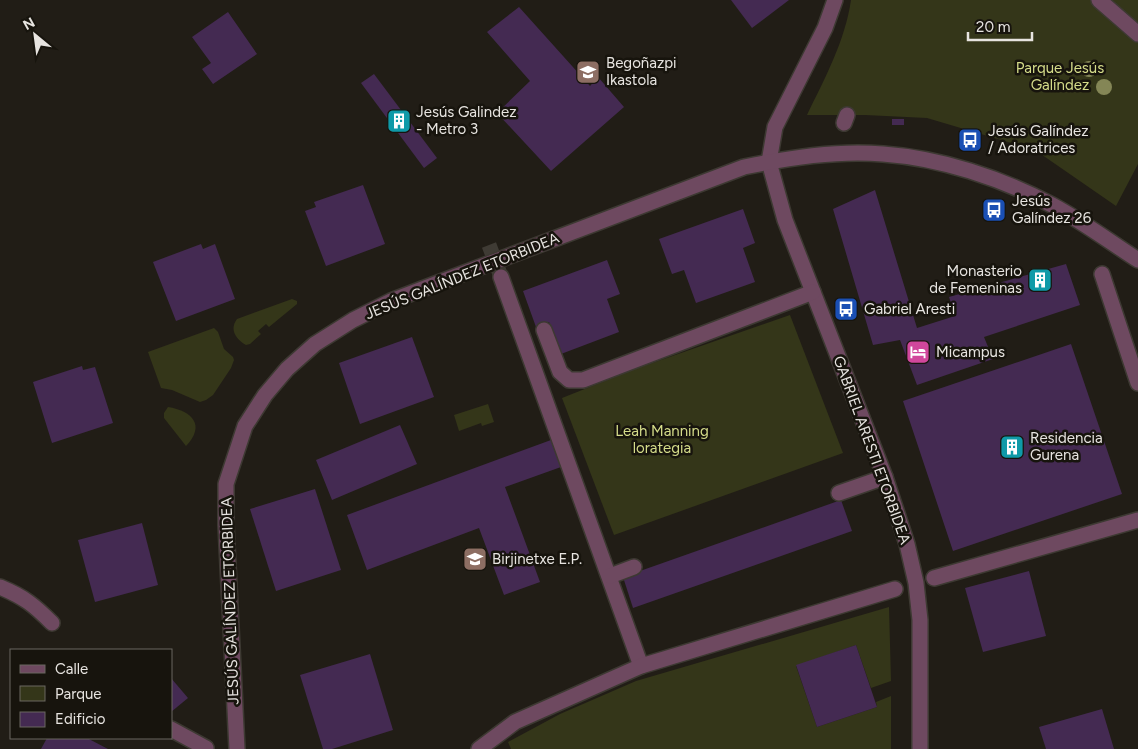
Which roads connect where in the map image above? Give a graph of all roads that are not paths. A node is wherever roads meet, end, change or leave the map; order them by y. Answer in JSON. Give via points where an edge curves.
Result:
{"nodes":[{"id":1,"x":835,"y":0,"type":"edge"},
{"id":2,"x":1099,"y":0,"type":"edge"},
{"id":3,"x":1138,"y":34,"type":"edge"},
{"id":4,"x":770,"y":162,"type":"junction"},
{"id":5,"x":1138,"y":260,"type":"edge"},
{"id":6,"x":1102,"y":274,"type":"dead end"},
{"id":7,"x":501,"y":277,"type":"tunnel mouth"},
{"id":8,"x":813,"y":292,"type":"junction"},
{"id":9,"x":544,"y":330,"type":"dead end"},
{"id":10,"x":1138,"y":383,"type":"edge"},
{"id":11,"x":885,"y":477,"type":"junction"},
{"id":12,"x":839,"y":494,"type":"dead end"},
{"id":13,"x":1138,"y":520,"type":"edge"},
{"id":14,"x":634,"y":568,"type":"dead end"},
{"id":15,"x":610,"y":576,"type":"junction"},
{"id":16,"x":934,"y":578,"type":"dead end"},
{"id":17,"x":0,"y":587,"type":"edge"},
{"id":18,"x":896,"y":589,"type":"dead end"},
{"id":19,"x":52,"y":623,"type":"dead end"},
{"id":20,"x":641,"y":666,"type":"junction"},
{"id":21,"x":172,"y":730,"type":"edge"},
{"id":22,"x":206,"y":748,"type":"edge"},
{"id":23,"x":237,"y":749,"type":"edge"},
{"id":24,"x":479,"y":749,"type":"edge"},
{"id":25,"x":920,"y":749,"type":"edge"}],
"edges":[{"from":1,"to":4,"type":"street","via":[[825,28],[776,127]]},
{"from":2,"to":3,"type":"street"},
{"from":4,"to":5,"type":"street","name":"JESÚS GALÍNDEZ ETORBIDEA","via":[[881,153],[936,162],[1004,184],[1051,205]]},
{"from":4,"to":8,"type":"street","name":"GABRIEL ARESTI ETORBIDEA","via":[[785,220]]},
{"from":4,"to":23,"type":"street","name":"JESÚS GALÍNDEZ ETORBIDEA","via":[[744,167],[391,301],[315,344],[287,369],[245,426],[226,484]]},
{"from":6,"to":10,"type":"street"},
{"from":7,"to":15,"type":"street"},
{"from":8,"to":9,"type":"street","via":[[583,380],[569,380],[560,372]]},
{"from":8,"to":11,"type":"street","name":"GABRIEL ARESTI ETORBIDEA"},
{"from":11,"to":12,"type":"street"},
{"from":11,"to":25,"type":"street","name":"GABRIEL ARESTI ETORBIDEA","via":[[916,583],[920,620]]},
{"from":13,"to":16,"type":"street"},
{"from":14,"to":15,"type":"street"},
{"from":15,"to":20,"type":"street"},
{"from":17,"to":19,"type":"street","via":[[32,603]]},
{"from":18,"to":20,"type":"street"},
{"from":20,"to":24,"type":"street","via":[[515,722]]},
{"from":21,"to":22,"type":"street"}]}
